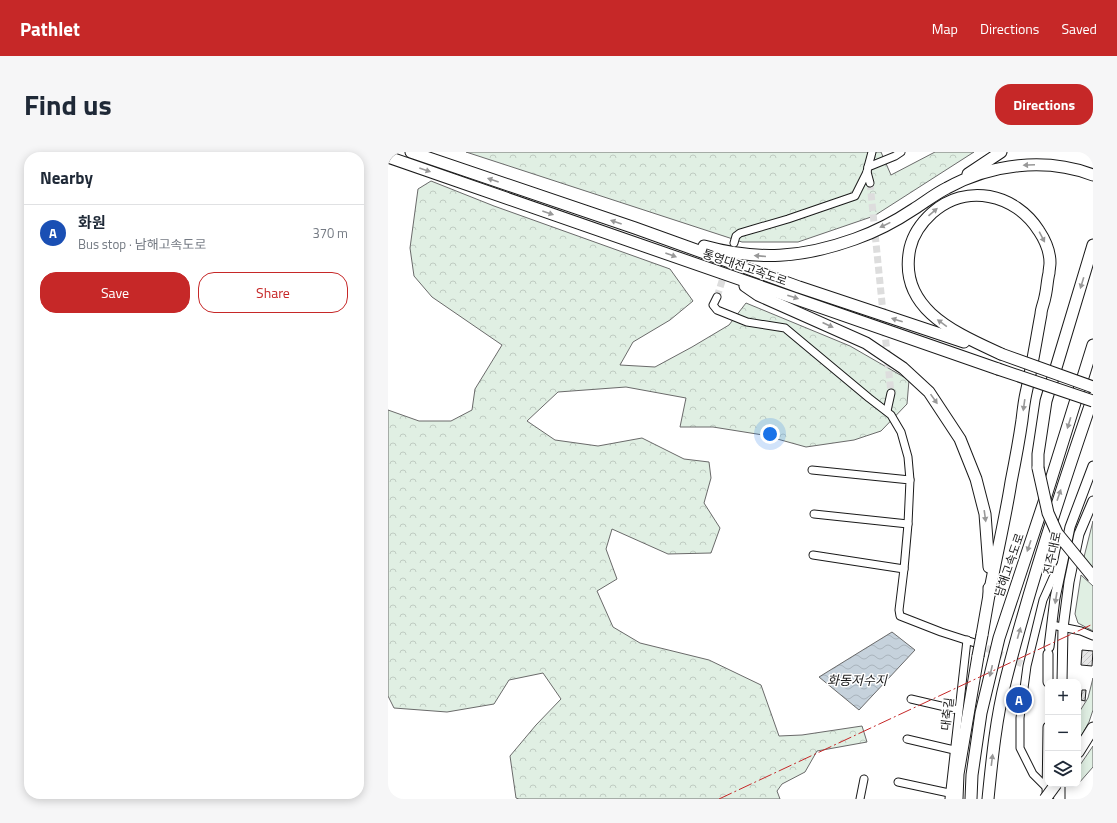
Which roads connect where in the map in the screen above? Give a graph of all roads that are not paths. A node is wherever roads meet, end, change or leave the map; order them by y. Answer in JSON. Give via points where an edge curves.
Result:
{"nodes":[{"id":1,"x":411,"y":152,"type":"edge"},
{"id":2,"x":872,"y":152,"type":"edge"},
{"id":3,"x":902,"y":152,"type":"edge"},
{"id":4,"x":1001,"y":152,"type":"edge"},
{"id":5,"x":388,"y":157,"type":"edge"},
{"id":6,"x":867,"y":169,"type":"junction"},
{"id":7,"x":1093,"y":175,"type":"edge"},
{"id":8,"x":870,"y":183,"type":"tunnel mouth"},
{"id":9,"x":947,"y":187,"type":"junction"},
{"id":10,"x":635,"y":228,"type":"junction"},
{"id":11,"x":734,"y":243,"type":"dead end"},
{"id":12,"x":1093,"y":245,"type":"edge"},
{"id":13,"x":731,"y":277,"type":"junction"},
{"id":14,"x":716,"y":297,"type":"tunnel mouth"},
{"id":15,"x":1093,"y":345,"type":"edge"},
{"id":16,"x":1000,"y":354,"type":"junction"},
{"id":17,"x":1093,"y":387,"type":"edge"},
{"id":18,"x":891,"y":393,"type":"tunnel mouth"},
{"id":19,"x":1093,"y":397,"type":"edge"},
{"id":20,"x":1093,"y":401,"type":"edge"},
{"id":21,"x":887,"y":411,"type":"junction"},
{"id":22,"x":1093,"y":466,"type":"edge"},
{"id":23,"x":812,"y":470,"type":"dead end"},
{"id":24,"x":910,"y":480,"type":"junction"},
{"id":25,"x":1093,"y":501,"type":"edge"},
{"id":26,"x":814,"y":514,"type":"dead end"},
{"id":27,"x":908,"y":524,"type":"junction"},
{"id":28,"x":813,"y":555,"type":"dead end"},
{"id":29,"x":1062,"y":565,"type":"junction"},
{"id":30,"x":904,"y":569,"type":"junction"},
{"id":31,"x":1093,"y":577,"type":"edge"},
{"id":32,"x":989,"y":595,"type":"junction"},
{"id":33,"x":1052,"y":626,"type":"junction"},
{"id":34,"x":1063,"y":628,"type":"junction"},
{"id":35,"x":1093,"y":636,"type":"edge"},
{"id":36,"x":978,"y":639,"type":"junction"},
{"id":37,"x":967,"y":640,"type":"junction"},
{"id":38,"x":1048,"y":679,"type":"edge"},
{"id":39,"x":1062,"y":679,"type":"edge"},
{"id":40,"x":911,"y":699,"type":"dead end"},
{"id":41,"x":958,"y":710,"type":"junction"},
{"id":42,"x":1093,"y":728,"type":"edge"},
{"id":43,"x":907,"y":740,"type":"dead end"},
{"id":44,"x":1081,"y":747,"type":"edge"},
{"id":45,"x":954,"y":750,"type":"junction"},
{"id":46,"x":1048,"y":751,"type":"edge"},
{"id":47,"x":864,"y":779,"type":"dead end"},
{"id":48,"x":898,"y":782,"type":"dead end"},
{"id":49,"x":1060,"y":787,"type":"edge"},
{"id":50,"x":1049,"y":793,"type":"edge"},
{"id":51,"x":952,"y":797,"type":"edge"},
{"id":52,"x":860,"y":799,"type":"edge"},
{"id":53,"x":971,"y":799,"type":"edge"},
{"id":54,"x":988,"y":799,"type":"edge"},
{"id":55,"x":1060,"y":799,"type":"edge"}],
"edges":[{"from":10,"to":1,"type":"highway","name":"통영대전고속도로","one_way":true},
{"from":2,"to":6,"type":"street"},
{"from":3,"to":6,"type":"street"},
{"from":4,"to":9,"type":"highway"},
{"from":5,"to":13,"type":"highway","name":"통영대전고속도로","one_way":true},
{"from":6,"to":8,"type":"street"},
{"from":6,"to":11,"type":"street","via":[[855,196],[740,233]]},
{"from":7,"to":9,"type":"highway","one_way":true,"via":[[1068,168],[1038,165],[1006,167],[984,172]]},
{"from":9,"to":10,"type":"highway","one_way":true,"via":[[913,210],[856,239],[788,256],[720,251]]},
{"from":16,"to":10,"type":"highway","name":"통영대전고속도로","one_way":true,"via":[[798,287]]},
{"from":12,"to":31,"type":"highway","one_way":true,"bridge":true,"via":[[1046,401],[1038,454],[1038,468],[1048,513],[1057,533]]},
{"from":13,"to":20,"type":"highway","name":"통영대전고속도로","one_way":true,"bridge":true},
{"from":13,"to":32,"type":"highway","one_way":true,"via":[[758,295],[866,343],[903,368],[929,392],[960,439],[976,479],[986,520]]},
{"from":14,"to":21,"type":"street","via":[[713,304],[717,310],[727,315],[747,322],[785,328]]},
{"from":15,"to":53,"type":"highway","name":"남해고속도로","one_way":true,"via":[[998,638],[981,713]]},
{"from":16,"to":17,"type":"highway","name":"통영대전고속도로","bridge":true},
{"from":16,"to":32,"type":"highway","one_way":true,"via":[[970,340],[940,322],[926,310],[914,291],[909,274],[911,244],[920,225],[941,206],[959,198],[983,195],[1015,205],[1032,220],[1044,239],[1050,263]]},
{"from":18,"to":21,"type":"street"},
{"from":54,"to":19,"type":"highway","one_way":true,"via":[[996,728],[1006,680],[1057,501]]},
{"from":21,"to":24,"type":"street","via":[[901,432],[908,457]]},
{"from":22,"to":29,"type":"main road","name":"진주대로","via":[[1070,527]]},
{"from":23,"to":24,"type":"street"},
{"from":24,"to":27,"type":"street"},
{"from":25,"to":34,"type":"main road","name":"진주대로","via":[[1079,534]]},
{"from":26,"to":27,"type":"street"},
{"from":27,"to":30,"type":"street"},
{"from":28,"to":30,"type":"street"},
{"from":29,"to":33,"type":"main road","name":"진주대로","one_way":true},
{"from":29,"to":50,"type":"street","via":[[1055,573],[1043,600],[1027,666],[1020,718],[1020,748],[1033,774]]},
{"from":30,"to":37,"type":"street","via":[[900,616]]},
{"from":32,"to":36,"type":"highway"},
{"from":33,"to":34,"type":"street"},
{"from":33,"to":38,"type":"main road","name":"진주대로"},
{"from":34,"to":35,"type":"street"},
{"from":34,"to":39,"type":"main road","name":"진주대로"},
{"from":36,"to":37,"type":"street"},
{"from":36,"to":51,"type":"highway","bridge":true,"via":[[978,656]]},
{"from":37,"to":41,"type":"street","name":"대축길"},
{"from":40,"to":41,"type":"street"},
{"from":41,"to":45,"type":"street","name":"대축길"},
{"from":42,"to":44,"type":"highway"},
{"from":43,"to":45,"type":"street"},
{"from":45,"to":51,"type":"street","name":"대축길"},
{"from":46,"to":50,"type":"main road"},
{"from":47,"to":52,"type":"street"},
{"from":48,"to":51,"type":"street"},
{"from":49,"to":55,"type":"main road"},
{"from":50,"to":55,"type":"street"}]}
